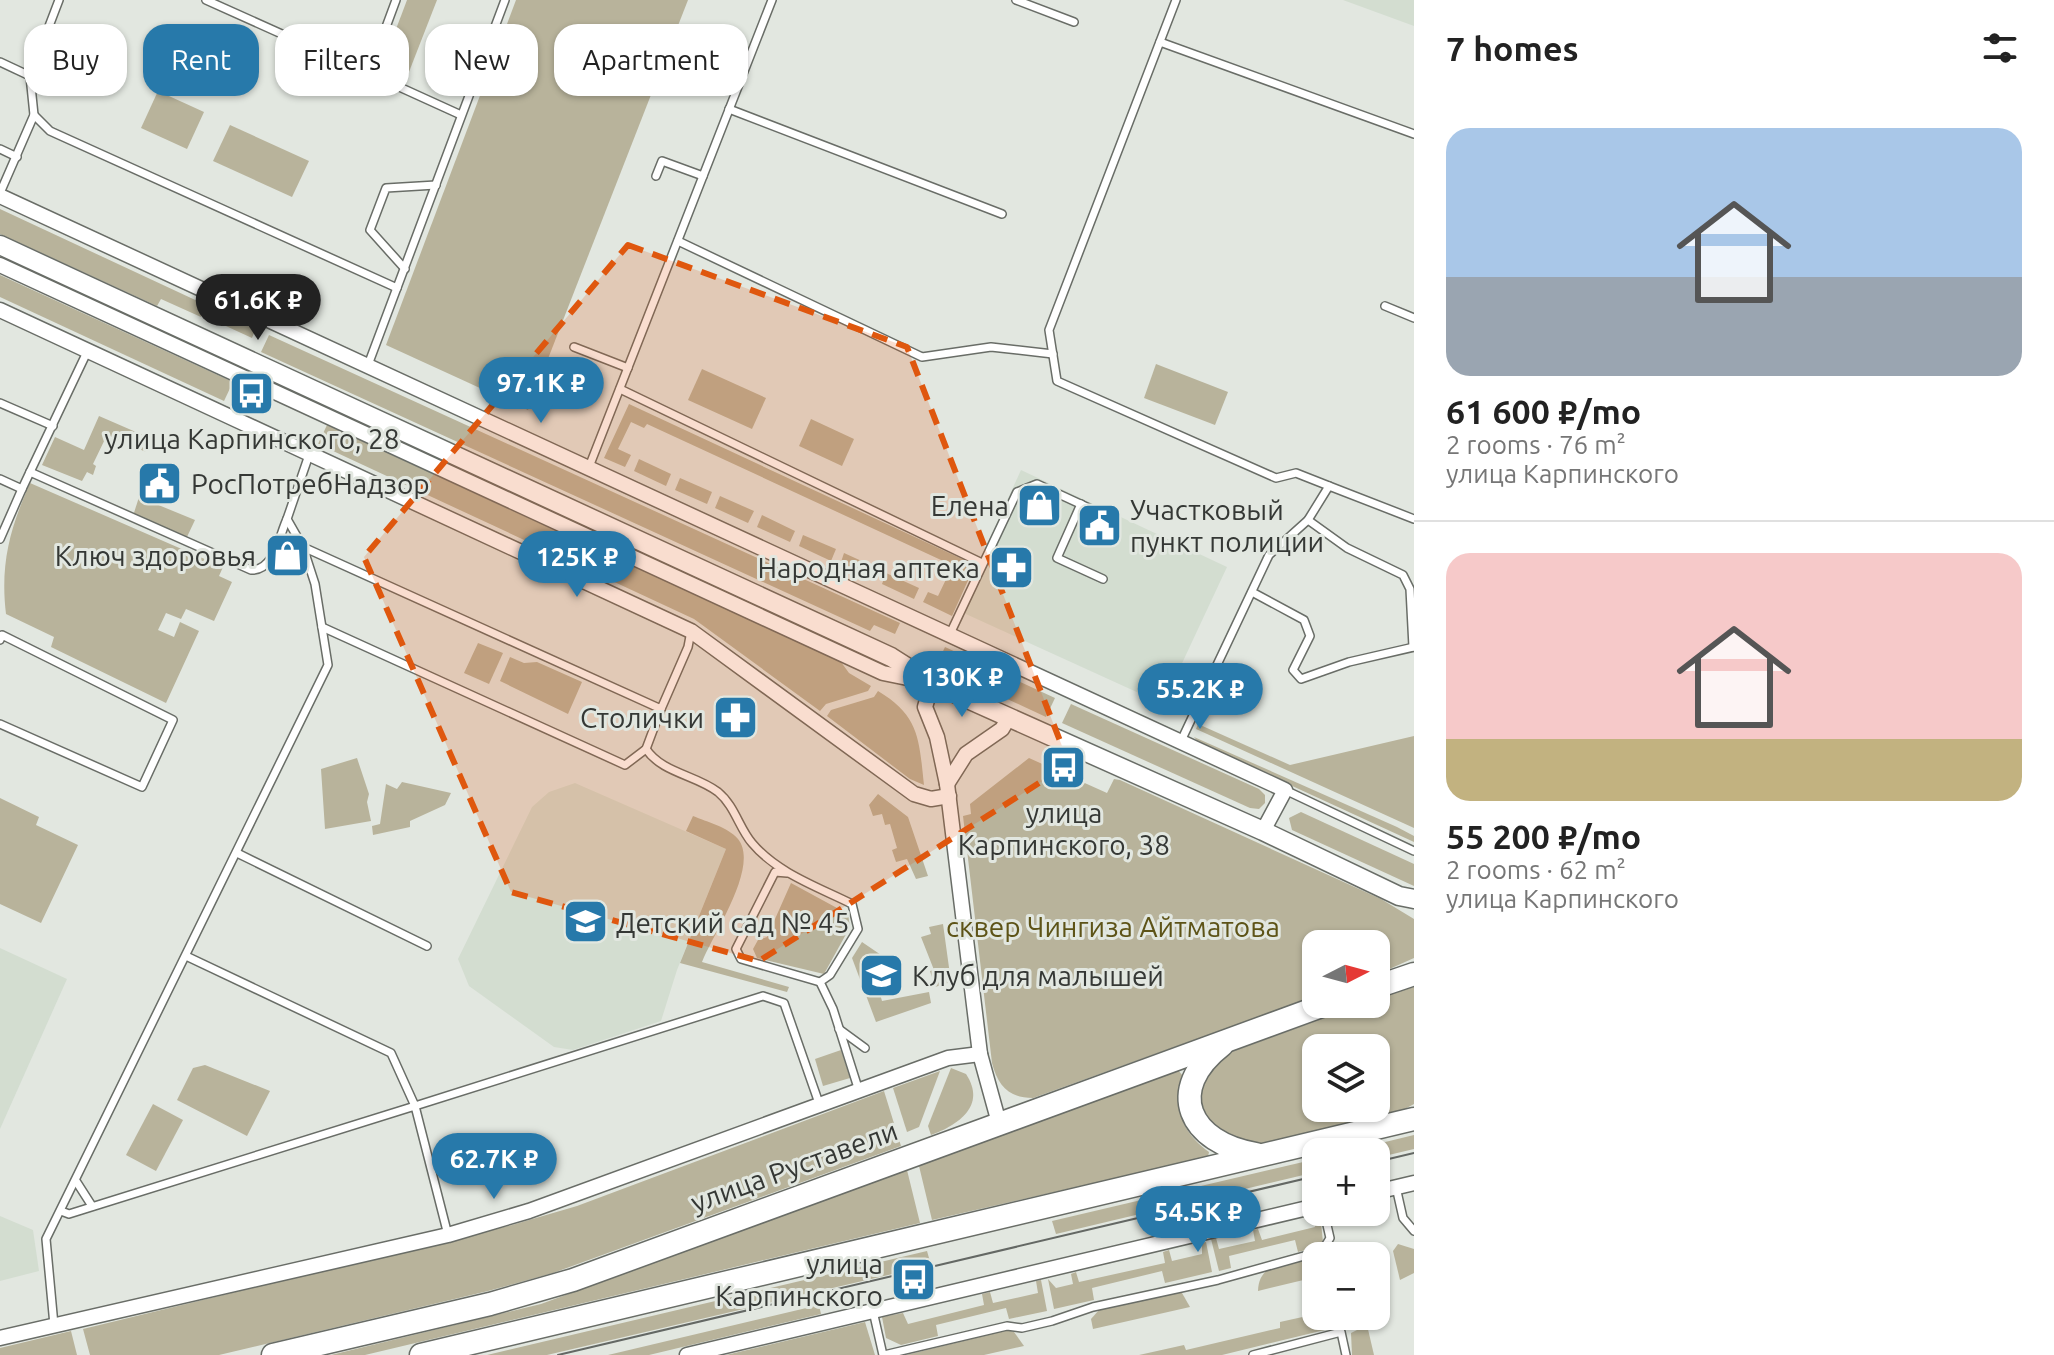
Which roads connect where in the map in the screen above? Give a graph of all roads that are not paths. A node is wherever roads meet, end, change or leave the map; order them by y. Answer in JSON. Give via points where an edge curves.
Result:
{"nodes":[{"id":1,"x":59,"y":0,"type":"edge"},
{"id":2,"x":206,"y":0,"type":"edge"},
{"id":3,"x":396,"y":0,"type":"edge"},
{"id":4,"x":505,"y":0,"type":"edge"},
{"id":5,"x":772,"y":0,"type":"edge"},
{"id":6,"x":1016,"y":0,"type":"edge"},
{"id":7,"x":1176,"y":0,"type":"edge"},
{"id":8,"x":1074,"y":22,"type":"dead end"},
{"id":9,"x":50,"y":24,"type":"edge"},
{"id":10,"x":389,"y":24,"type":"edge"},
{"id":11,"x":275,"y":31,"type":"edge"},
{"id":12,"x":1160,"y":42,"type":"junction"},
{"id":13,"x":0,"y":62,"type":"edge"},
{"id":14,"x":24,"y":73,"type":"edge"},
{"id":15,"x":409,"y":91,"type":"edge"},
{"id":16,"x":32,"y":96,"type":"edge"},
{"id":17,"x":729,"y":109,"type":"junction"},
{"id":18,"x":34,"y":115,"type":"junction"},
{"id":19,"x":461,"y":115,"type":"junction"},
{"id":20,"x":1414,"y":134,"type":"edge"},
{"id":21,"x":0,"y":149,"type":"edge"},
{"id":22,"x":17,"y":157,"type":"junction"},
{"id":23,"x":656,"y":176,"type":"dead end"},
{"id":24,"x":703,"y":176,"type":"junction"},
{"id":25,"x":436,"y":185,"type":"junction"},
{"id":26,"x":0,"y":195,"type":"edge"},
{"id":27,"x":1002,"y":214,"type":"dead end"},
{"id":28,"x":678,"y":241,"type":"junction"},
{"id":29,"x":0,"y":245,"type":"edge"},
{"id":30,"x":0,"y":265,"type":"edge"},
{"id":31,"x":405,"y":269,"type":"junction"},
{"id":32,"x":397,"y":288,"type":"junction"},
{"id":33,"x":1385,"y":306,"type":"dead end"},
{"id":34,"x":0,"y":310,"type":"edge"},
{"id":35,"x":1414,"y":318,"type":"edge"},
{"id":36,"x":574,"y":347,"type":"dead end"},
{"id":37,"x":88,"y":350,"type":"junction"},
{"id":38,"x":1053,"y":354,"type":"junction"},
{"id":39,"x":367,"y":365,"type":"junction"},
{"id":40,"x":628,"y":368,"type":"junction"},
{"id":41,"x":620,"y":389,"type":"junction"},
{"id":42,"x":0,"y":403,"type":"edge"},
{"id":43,"x":53,"y":426,"type":"junction"},
{"id":44,"x":309,"y":455,"type":"junction"},
{"id":45,"x":589,"y":469,"type":"junction"},
{"id":46,"x":30,"y":472,"type":"junction"},
{"id":47,"x":0,"y":479,"type":"edge"},
{"id":48,"x":1329,"y":486,"type":"junction"},
{"id":49,"x":22,"y":489,"type":"junction"},
{"id":50,"x":1081,"y":504,"type":"junction"},
{"id":51,"x":1102,"y":514,"type":"dead end"},
{"id":52,"x":287,"y":519,"type":"junction"},
{"id":53,"x":1414,"y":519,"type":"edge"},
{"id":54,"x":1308,"y":520,"type":"junction"},
{"id":55,"x":0,"y":539,"type":"edge"},
{"id":56,"x":303,"y":547,"type":"junction"},
{"id":57,"x":982,"y":563,"type":"junction"},
{"id":58,"x":1103,"y":579,"type":"dead end"},
{"id":59,"x":1252,"y":592,"type":"junction"},
{"id":60,"x":322,"y":627,"type":"junction"},
{"id":61,"x":691,"y":631,"type":"junction"},
{"id":62,"x":1,"y":635,"type":"edge"},
{"id":63,"x":949,"y":636,"type":"junction"},
{"id":64,"x":1414,"y":647,"type":"edge"},
{"id":65,"x":932,"y":683,"type":"junction"},
{"id":66,"x":661,"y":709,"type":"junction"},
{"id":67,"x":1009,"y":717,"type":"junction"},
{"id":68,"x":0,"y":724,"type":"edge"},
{"id":69,"x":1181,"y":743,"type":"junction"},
{"id":70,"x":646,"y":749,"type":"junction"},
{"id":71,"x":948,"y":790,"type":"junction"},
{"id":72,"x":1285,"y":790,"type":"junction"},
{"id":73,"x":1263,"y":831,"type":"junction"},
{"id":74,"x":1414,"y":851,"type":"edge"},
{"id":75,"x":237,"y":853,"type":"junction"},
{"id":76,"x":789,"y":873,"type":"junction"},
{"id":77,"x":1406,"y":898,"type":"edge"},
{"id":78,"x":1414,"y":911,"type":"edge"},
{"id":79,"x":427,"y":946,"type":"dead end"},
{"id":80,"x":186,"y":956,"type":"junction"},
{"id":81,"x":1413,"y":973,"type":"edge"},
{"id":82,"x":820,"y":982,"type":"junction"},
{"id":83,"x":1390,"y":982,"type":"edge"},
{"id":84,"x":1302,"y":1013,"type":"edge"},
{"id":85,"x":839,"y":1029,"type":"junction"},
{"id":86,"x":1233,"y":1036,"type":"junction"},
{"id":87,"x":865,"y":1048,"type":"dead end"},
{"id":88,"x":980,"y":1054,"type":"junction"},
{"id":89,"x":859,"y":1091,"type":"junction"},
{"id":90,"x":415,"y":1106,"type":"junction"},
{"id":91,"x":820,"y":1106,"type":"junction"},
{"id":92,"x":1414,"y":1119,"type":"edge"},
{"id":93,"x":999,"y":1123,"type":"junction"},
{"id":94,"x":1261,"y":1155,"type":"junction"},
{"id":95,"x":76,"y":1181,"type":"junction"},
{"id":96,"x":1414,"y":1183,"type":"edge"},
{"id":97,"x":1396,"y":1187,"type":"junction"},
{"id":98,"x":1390,"y":1188,"type":"edge"},
{"id":99,"x":92,"y":1206,"type":"junction"},
{"id":100,"x":1302,"y":1209,"type":"edge"},
{"id":101,"x":61,"y":1211,"type":"junction"},
{"id":102,"x":1327,"y":1226,"type":"edge"},
{"id":103,"x":1414,"y":1231,"type":"edge"},
{"id":104,"x":448,"y":1235,"type":"junction"},
{"id":105,"x":873,"y":1311,"type":"junction"},
{"id":106,"x":54,"y":1325,"type":"junction"},
{"id":107,"x":0,"y":1338,"type":"edge"},
{"id":108,"x":273,"y":1355,"type":"edge"},
{"id":109,"x":421,"y":1355,"type":"edge"},
{"id":110,"x":687,"y":1355,"type":"edge"},
{"id":111,"x":884,"y":1355,"type":"edge"},
{"id":112,"x":1253,"y":1355,"type":"edge"},
{"id":113,"x":1346,"y":1355,"type":"edge"}],
"edges":[{"from":1,"to":9,"type":"lane"},
{"from":2,"to":11,"type":"lane"},
{"from":3,"to":10,"type":"lane"},
{"from":4,"to":19,"type":"lane"},
{"from":5,"to":17,"type":"lane"},
{"from":6,"to":8,"type":"lane"},
{"from":7,"to":12,"type":"lane"},
{"from":12,"to":20,"type":"lane"},
{"from":12,"to":38,"type":"lane","via":[[1049,330]]},
{"from":13,"to":14,"type":"lane"},
{"from":15,"to":19,"type":"lane"},
{"from":16,"to":18,"type":"lane"},
{"from":17,"to":24,"type":"lane"},
{"from":17,"to":27,"type":"lane"},
{"from":18,"to":22,"type":"lane"},
{"from":18,"to":32,"type":"lane","via":[[50,131]]},
{"from":19,"to":25,"type":"lane"},
{"from":21,"to":22,"type":"lane"},
{"from":22,"to":26,"type":"lane"},
{"from":23,"to":24,"type":"lane","via":[[662,161]]},
{"from":24,"to":28,"type":"lane"},
{"from":25,"to":31,"type":"lane"},
{"from":25,"to":31,"type":"lane","via":[[386,188],[370,230]]},
{"from":26,"to":39,"type":"street"},
{"from":28,"to":38,"type":"lane","via":[[922,357],[991,347]]},
{"from":28,"to":40,"type":"lane"},
{"from":29,"to":65,"type":"street","via":[[882,653]]},
{"from":30,"to":65,"type":"street","via":[[883,673]]},
{"from":31,"to":32,"type":"lane"},
{"from":32,"to":39,"type":"lane"},
{"from":33,"to":35,"type":"lane"},
{"from":34,"to":37,"type":"street"},
{"from":36,"to":40,"type":"lane"},
{"from":37,"to":43,"type":"lane"},
{"from":37,"to":44,"type":"street"},
{"from":38,"to":48,"type":"lane","via":[[1057,381],[1276,478],[1296,473]]},
{"from":39,"to":45,"type":"street"},
{"from":40,"to":41,"type":"lane"},
{"from":41,"to":45,"type":"lane"},
{"from":41,"to":57,"type":"lane"},
{"from":42,"to":43,"type":"lane"},
{"from":43,"to":46,"type":"lane"},
{"from":44,"to":52,"type":"lane"},
{"from":44,"to":61,"type":"street"},
{"from":45,"to":63,"type":"street"},
{"from":46,"to":49,"type":"lane"},
{"from":46,"to":52,"type":"lane","via":[[251,570],[268,563]]},
{"from":47,"to":49,"type":"lane"},
{"from":48,"to":53,"type":"lane"},
{"from":48,"to":54,"type":"lane"},
{"from":49,"to":55,"type":"lane"},
{"from":50,"to":51,"type":"lane"},
{"from":50,"to":57,"type":"lane","via":[[1037,484],[1017,492]]},
{"from":50,"to":58,"type":"lane","via":[[1057,558]]},
{"from":52,"to":56,"type":"lane"},
{"from":54,"to":59,"type":"lane","via":[[1269,555]]},
{"from":54,"to":64,"type":"lane","via":[[1347,548],[1403,575],[1410,589]]},
{"from":56,"to":60,"type":"lane"},
{"from":56,"to":66,"type":"lane"},
{"from":57,"to":63,"type":"lane"},
{"from":59,"to":64,"type":"lane","via":[[1304,620],[1310,636],[1293,670],[1301,679]]},
{"from":59,"to":69,"type":"lane"},
{"from":60,"to":70,"type":"lane","via":[[625,765]]},
{"from":60,"to":75,"type":"lane","via":[[328,665]]},
{"from":61,"to":66,"type":"lane"},
{"from":61,"to":71,"type":"street","via":[[914,794],[931,799]]},
{"from":62,"to":68,"type":"lane","via":[[173,720],[142,787]]},
{"from":63,"to":69,"type":"street"},
{"from":65,"to":67,"type":"street"},
{"from":65,"to":71,"type":"street","via":[[925,707]]},
{"from":66,"to":70,"type":"lane"},
{"from":67,"to":71,"type":"street","via":[[1002,729],[966,754]]},
{"from":67,"to":73,"type":"street"},
{"from":69,"to":72,"type":"street"},
{"from":70,"to":76,"type":"lane","via":[[653,760],[717,791],[751,843]]},
{"from":71,"to":88,"type":"street"},
{"from":72,"to":73,"type":"street"},
{"from":72,"to":74,"type":"lane"},
{"from":73,"to":77,"type":"street"},
{"from":75,"to":79,"type":"lane"},
{"from":75,"to":80,"type":"lane"},
{"from":76,"to":82,"type":"lane","via":[[852,904],[858,929],[830,975]]},
{"from":76,"to":82,"type":"lane","via":[[775,872],[736,949],[741,959]]},
{"from":77,"to":78,"type":"street"},
{"from":80,"to":90,"type":"lane","via":[[391,1053]]},
{"from":80,"to":95,"type":"lane"},
{"from":81,"to":83,"type":"main road"},
{"from":82,"to":85,"type":"lane"},
{"from":84,"to":86,"type":"main road","name":"улица Руставели"},
{"from":85,"to":87,"type":"lane"},
{"from":85,"to":89,"type":"lane"},
{"from":86,"to":93,"type":"main road","name":"улица Руставели"},
{"from":86,"to":94,"type":"main road","via":[[1195,1075],[1190,1107],[1205,1136],[1234,1151]]},
{"from":88,"to":89,"type":"street","via":[[948,1058]]},
{"from":88,"to":93,"type":"street"},
{"from":89,"to":91,"type":"street"},
{"from":90,"to":91,"type":"lane","via":[[763,996],[784,1003]]},
{"from":90,"to":99,"type":"lane"},
{"from":90,"to":104,"type":"lane"},
{"from":91,"to":104,"type":"street"},
{"from":92,"to":94,"type":"main road"},
{"from":93,"to":108,"type":"main road","name":"улица Руставели","via":[[573,1280]]},
{"from":94,"to":109,"type":"main road"},
{"from":95,"to":99,"type":"lane"},
{"from":95,"to":101,"type":"lane"},
{"from":96,"to":97,"type":"street"},
{"from":97,"to":98,"type":"street"},
{"from":97,"to":103,"type":"lane","via":[[1403,1218]]},
{"from":99,"to":101,"type":"lane","via":[[69,1214]]},
{"from":100,"to":105,"type":"street"},
{"from":101,"to":106,"type":"lane","via":[[44,1247]]},
{"from":102,"to":111,"type":"lane","via":[[1330,1238],[1322,1251],[1052,1321],[1007,1326]]},
{"from":104,"to":106,"type":"street"},
{"from":105,"to":110,"type":"street"},
{"from":105,"to":111,"type":"lane"},
{"from":106,"to":107,"type":"street"},
{"from":112,"to":113,"type":"lane","via":[[1341,1332]]}]}
